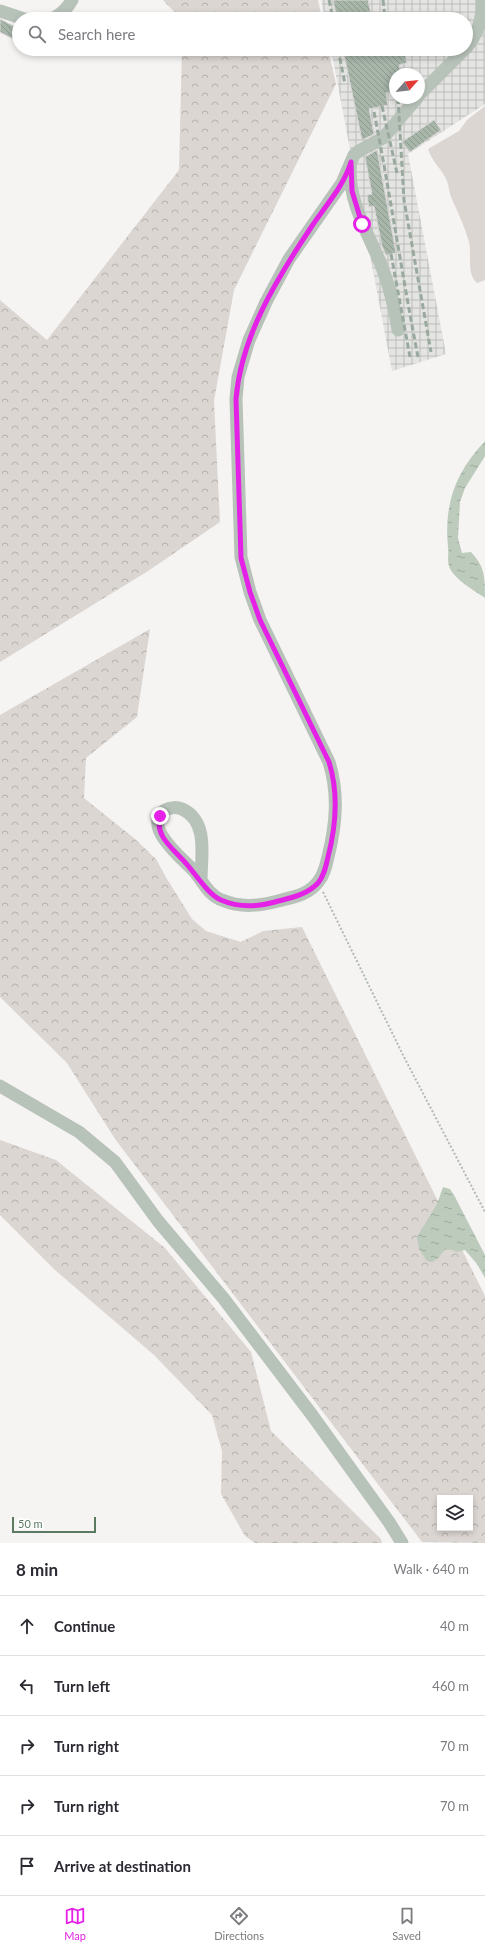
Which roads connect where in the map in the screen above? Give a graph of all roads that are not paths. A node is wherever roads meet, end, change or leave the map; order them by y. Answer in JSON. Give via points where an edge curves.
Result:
{"nodes":[{"id":1,"x":72,"y":0,"type":"edge"},
{"id":2,"x":482,"y":0,"type":"edge"},
{"id":3,"x":0,"y":11,"type":"edge"},
{"id":4,"x":63,"y":12,"type":"edge"},
{"id":5,"x":12,"y":15,"type":"edge"},
{"id":6,"x":473,"y":38,"type":"edge"},
{"id":7,"x":459,"y":56,"type":"edge"},
{"id":8,"x":425,"y":89,"type":"edge"},
{"id":9,"x":412,"y":104,"type":"edge"},
{"id":10,"x":351,"y":162,"type":"junction"},
{"id":11,"x":398,"y":330,"type":"dead end"},
{"id":12,"x":200,"y":880,"type":"junction"},
{"id":13,"x":0,"y":1086,"type":"edge"},
{"id":14,"x":402,"y":1543,"type":"edge"}],
"edges":[{"from":1,"to":4,"type":"lane"},
{"from":2,"to":6,"type":"lane","via":[[482,16]]},
{"from":3,"to":5,"type":"lane"},
{"from":7,"to":8,"type":"lane"},
{"from":9,"to":10,"type":"lane","via":[[383,138],[359,150]]},
{"from":10,"to":11,"type":"lane","via":[[355,200],[362,224],[386,278]]},
{"from":10,"to":12,"type":"lane","via":[[346,178],[289,259],[266,302],[249,340],[240,369],[236,399],[241,558],[260,620],[334,777],[336,799],[333,837],[324,873],[305,893],[256,907],[221,900],[211,894]]},
{"from":12,"to":12,"type":"lane","via":[[200,827],[187,812],[173,807],[165,810],[158,823],[162,835]]},
{"from":13,"to":14,"type":"lane","via":[[78,1132],[115,1162],[158,1221],[224,1299],[312,1415]]}]}
